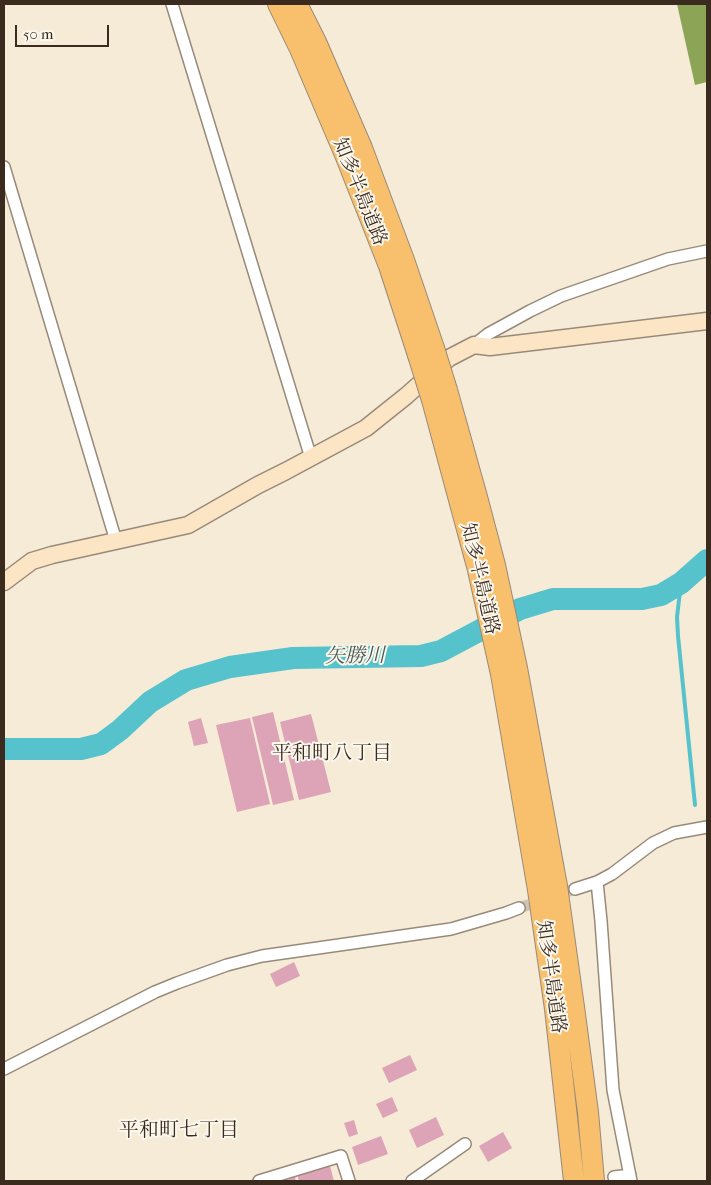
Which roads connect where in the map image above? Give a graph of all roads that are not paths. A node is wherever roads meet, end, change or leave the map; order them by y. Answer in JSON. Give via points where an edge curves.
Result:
{"nodes":[{"id":1,"x":172,"y":4,"type":"edge"},
{"id":2,"x":278,"y":4,"type":"edge"},
{"id":3,"x":298,"y":4,"type":"edge"},
{"id":4,"x":4,"y":167,"type":"edge"},
{"id":5,"x":707,"y":252,"type":"edge"},
{"id":6,"x":707,"y":321,"type":"edge"},
{"id":7,"x":474,"y":345,"type":"junction"},
{"id":8,"x":426,"y":351,"type":"junction"},
{"id":9,"x":311,"y":458,"type":"junction"},
{"id":10,"x":116,"y":541,"type":"junction"},
{"id":11,"x":4,"y":582,"type":"edge"},
{"id":12,"x":509,"y":671,"type":"junction"},
{"id":13,"x":707,"y":827,"type":"edge"},
{"id":14,"x":597,"y":882,"type":"junction"},
{"id":15,"x":575,"y":889,"type":"tunnel mouth"},
{"id":16,"x":519,"y":908,"type":"tunnel mouth"},
{"id":17,"x":4,"y":1069,"type":"edge"},
{"id":18,"x":588,"y":1112,"type":"junction"},
{"id":19,"x":465,"y":1144,"type":"dead end"},
{"id":20,"x":630,"y":1178,"type":"edge"},
{"id":21,"x":609,"y":1179,"type":"edge"},
{"id":22,"x":260,"y":1181,"type":"edge"},
{"id":23,"x":349,"y":1181,"type":"edge"},
{"id":24,"x":412,"y":1181,"type":"edge"},
{"id":25,"x":574,"y":1181,"type":"edge"},
{"id":26,"x":594,"y":1181,"type":"edge"}],
"edges":[{"from":1,"to":9,"type":"street"},
{"from":2,"to":8,"type":"highway","name":"知多半島道路","via":[[300,49]]},
{"from":3,"to":8,"type":"highway","name":"知多半島道路","via":[[362,148],[404,260]]},
{"from":4,"to":10,"type":"street"},
{"from":5,"to":7,"type":"street","via":[[660,262],[561,296],[488,334]]},
{"from":6,"to":7,"type":"street","via":[[490,347]]},
{"from":7,"to":9,"type":"street","via":[[449,358],[366,428]]},
{"from":8,"to":12,"type":"highway","name":"知多半島道路","bridge":true,"via":[[486,567]]},
{"from":9,"to":10,"type":"street","via":[[188,524]]},
{"from":10,"to":11,"type":"street","via":[[32,561]]},
{"from":12,"to":18,"type":"highway","name":"知多半島道路","via":[[557,886]]},
{"from":12,"to":25,"type":"highway","name":"知多半島道路","via":[[555,1009]]},
{"from":13,"to":14,"type":"street","via":[[674,833],[653,843]]},
{"from":14,"to":15,"type":"street"},
{"from":14,"to":20,"type":"street","via":[[613,1090]]},
{"from":16,"to":17,"type":"street","via":[[451,929],[262,956],[227,965],[155,992]]},
{"from":18,"to":21,"type":"highway","via":[[599,1126]]},
{"from":18,"to":26,"type":"highway","name":"知多半島道路"},
{"from":19,"to":24,"type":"street"},
{"from":20,"to":21,"type":"street"},
{"from":22,"to":23,"type":"street","via":[[341,1156]]}]}
